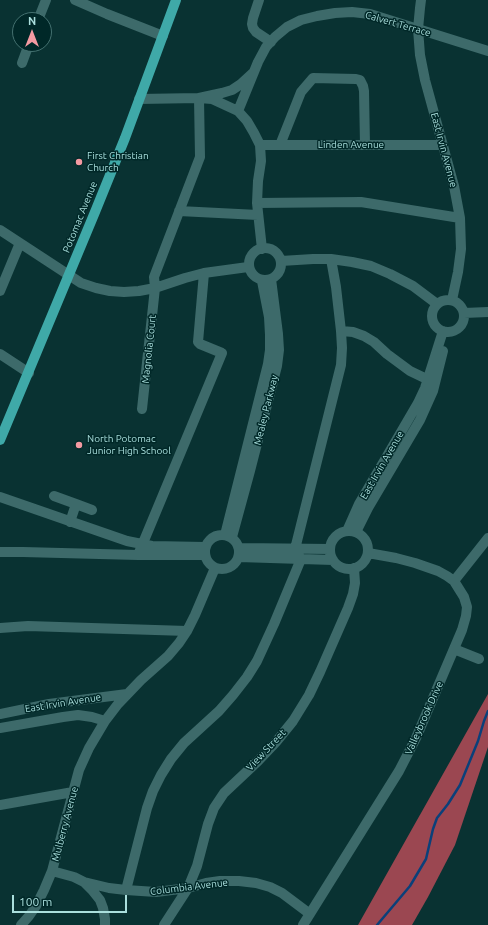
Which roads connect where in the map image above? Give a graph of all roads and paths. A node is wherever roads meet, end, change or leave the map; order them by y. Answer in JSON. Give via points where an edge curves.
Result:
{"nodes":[{"id":1,"x":46,"y":0,"type":"edge"},
{"id":2,"x":75,"y":0,"type":"edge"},
{"id":3,"x":176,"y":0,"type":"edge"},
{"id":4,"x":259,"y":0,"type":"edge"},
{"id":5,"x":422,"y":0,"type":"edge"},
{"id":6,"x":41,"y":12,"type":"edge"},
{"id":7,"x":418,"y":29,"type":"junction"},
{"id":8,"x":163,"y":36,"type":"junction"},
{"id":9,"x":271,"y":42,"type":"junction"},
{"id":10,"x":488,"y":51,"type":"edge"},
{"id":11,"x":26,"y":52,"type":"edge"},
{"id":12,"x":22,"y":63,"type":"dead end"},
{"id":13,"x":254,"y":72,"type":"junction"},
{"id":14,"x":199,"y":98,"type":"junction"},
{"id":15,"x":139,"y":99,"type":"junction"},
{"id":16,"x":238,"y":111,"type":"junction"},
{"id":17,"x":443,"y":144,"type":"junction"},
{"id":18,"x":260,"y":145,"type":"junction"},
{"id":19,"x":280,"y":145,"type":"junction"},
{"id":20,"x":365,"y":145,"type":"junction"},
{"id":21,"x":257,"y":203,"type":"junction"},
{"id":22,"x":179,"y":211,"type":"junction"},
{"id":23,"x":258,"y":215,"type":"junction"},
{"id":24,"x":460,"y":218,"type":"junction"},
{"id":25,"x":0,"y":230,"type":"edge"},
{"id":26,"x":20,"y":243,"type":"junction"},
{"id":27,"x":262,"y":248,"type":"junction"},
{"id":28,"x":331,"y":259,"type":"junction"},
{"id":29,"x":281,"y":261,"type":"junction"},
{"id":30,"x":248,"y":267,"type":"junction"},
{"id":31,"x":204,"y":273,"type":"junction"},
{"id":32,"x":69,"y":275,"type":"junction"},
{"id":33,"x":267,"y":280,"type":"junction"},
{"id":34,"x":155,"y":288,"type":"junction"},
{"id":35,"x":0,"y":291,"type":"edge"},
{"id":36,"x":452,"y":300,"type":"junction"},
{"id":37,"x":437,"y":304,"type":"junction"},
{"id":38,"x":488,"y":312,"type":"edge"},
{"id":39,"x":464,"y":313,"type":"junction"},
{"id":40,"x":342,"y":331,"type":"junction"},
{"id":41,"x":445,"y":332,"type":"junction"},
{"id":42,"x":0,"y":354,"type":"edge"},
{"id":43,"x":29,"y":373,"type":"junction"},
{"id":44,"x":431,"y":381,"type":"junction"},
{"id":45,"x":142,"y":409,"type":"dead end"},
{"id":46,"x":0,"y":440,"type":"edge"},
{"id":47,"x":54,"y":496,"type":"dead end"},
{"id":48,"x":0,"y":497,"type":"edge"},
{"id":49,"x":76,"y":504,"type":"junction"},
{"id":50,"x":92,"y":510,"type":"dead end"},
{"id":51,"x":70,"y":522,"type":"junction"},
{"id":52,"x":352,"y":532,"type":"junction"},
{"id":53,"x":228,"y":536,"type":"junction"},
{"id":54,"x":488,"y":538,"type":"edge"},
{"id":55,"x":142,"y":544,"type":"junction"},
{"id":56,"x":296,"y":549,"type":"junction"},
{"id":57,"x":330,"y":549,"type":"junction"},
{"id":58,"x":205,"y":551,"type":"junction"},
{"id":59,"x":0,"y":552,"type":"edge"},
{"id":60,"x":239,"y":552,"type":"junction"},
{"id":61,"x":368,"y":553,"type":"junction"},
{"id":62,"x":138,"y":554,"type":"junction"},
{"id":63,"x":301,"y":559,"type":"junction"},
{"id":64,"x":333,"y":560,"type":"junction"},
{"id":65,"x":215,"y":568,"type":"junction"},
{"id":66,"x":354,"y":568,"type":"junction"},
{"id":67,"x":454,"y":581,"type":"junction"},
{"id":68,"x":0,"y":628,"type":"edge"},
{"id":69,"x":187,"y":631,"type":"junction"},
{"id":70,"x":454,"y":649,"type":"junction"},
{"id":71,"x":479,"y":660,"type":"dead end"},
{"id":72,"x":127,"y":694,"type":"junction"},
{"id":73,"x":0,"y":714,"type":"edge"},
{"id":74,"x":105,"y":721,"type":"junction"},
{"id":75,"x":0,"y":728,"type":"edge"},
{"id":76,"x":73,"y":792,"type":"junction"},
{"id":77,"x":0,"y":805,"type":"edge"},
{"id":78,"x":52,"y":871,"type":"junction"},
{"id":79,"x":84,"y":882,"type":"junction"},
{"id":80,"x":188,"y":888,"type":"junction"},
{"id":81,"x":126,"y":890,"type":"junction"},
{"id":82,"x":310,"y":914,"type":"junction"},
{"id":83,"x":103,"y":923,"type":"edge"},
{"id":84,"x":21,"y":925,"type":"edge"},
{"id":85,"x":164,"y":925,"type":"edge"},
{"id":86,"x":303,"y":925,"type":"edge"}],
"edges":[{"from":1,"to":6,"type":"street"},
{"from":2,"to":8,"type":"street"},
{"from":3,"to":8,"type":"main road","name":"Potomac Avenue"},
{"from":4,"to":9,"type":"street","via":[[253,18],[253,28]]},
{"from":5,"to":7,"type":"street","name":"East Irvin Avenue"},
{"from":7,"to":9,"type":"street","name":"Calvert Terrace","via":[[370,14],[335,13],[301,20],[287,27]]},
{"from":7,"to":10,"type":"street","name":"Calvert Terrace"},
{"from":7,"to":17,"type":"street","name":"East Irvin Avenue","via":[[425,80]]},
{"from":8,"to":15,"type":"main road","name":"Potomac Avenue"},
{"from":9,"to":13,"type":"street","name":"Calvert Terrace"},
{"from":11,"to":12,"type":"street"},
{"from":13,"to":14,"type":"street","via":[[232,90]]},
{"from":13,"to":16,"type":"street","name":"Calvert Terrace"},
{"from":14,"to":15,"type":"street"},
{"from":14,"to":16,"type":"street","via":[[212,99]]},
{"from":14,"to":22,"type":"street","name":"Magnolia Court","via":[[200,156]]},
{"from":15,"to":32,"type":"main road","name":"Potomac Avenue"},
{"from":16,"to":18,"type":"street","via":[[247,121]]},
{"from":17,"to":20,"type":"street","name":"Linden Avenue"},
{"from":17,"to":24,"type":"street","name":"East Irvin Avenue"},
{"from":18,"to":19,"type":"street","name":"Linden Avenue"},
{"from":18,"to":21,"type":"street"},
{"from":19,"to":20,"type":"street","name":"Linden Avenue"},
{"from":19,"to":20,"type":"street","via":[[301,92],[313,78],[360,80],[364,91]]},
{"from":21,"to":23,"type":"street"},
{"from":21,"to":24,"type":"street","via":[[361,202]]},
{"from":22,"to":23,"type":"street"},
{"from":22,"to":34,"type":"street","name":"Magnolia Court","via":[[154,277]]},
{"from":23,"to":27,"type":"street"},
{"from":24,"to":36,"type":"street","name":"East Irvin Avenue","via":[[461,248]]},
{"from":25,"to":26,"type":"street"},
{"from":26,"to":32,"type":"street"},
{"from":26,"to":35,"type":"street"},
{"from":27,"to":29,"type":"street","via":[[274,251]]},
{"from":27,"to":30,"type":"street","via":[[251,255]]},
{"from":28,"to":29,"type":"street"},
{"from":28,"to":37,"type":"street","via":[[371,266],[390,274],[413,286]]},
{"from":28,"to":40,"type":"street"},
{"from":29,"to":33,"type":"street","via":[[277,275]]},
{"from":30,"to":31,"type":"street"},
{"from":30,"to":33,"type":"street","via":[[256,278]]},
{"from":31,"to":34,"type":"street"},
{"from":31,"to":55,"type":"street","via":[[198,342],[222,353]]},
{"from":32,"to":34,"type":"street","via":[[81,283],[110,291]]},
{"from":32,"to":43,"type":"main road","name":"Potomac Avenue"},
{"from":33,"to":53,"type":"street","name":"Mealey Parkway","via":[[278,334],[274,350],[274,378],[245,470]]},
{"from":34,"to":45,"type":"street","name":"Magnolia Court"},
{"from":36,"to":37,"type":"street","via":[[446,299]]},
{"from":36,"to":39,"type":"street","via":[[458,302]]},
{"from":37,"to":41,"type":"street","via":[[433,308],[432,319],[434,324]]},
{"from":38,"to":39,"type":"street"},
{"from":39,"to":41,"type":"street","via":[[464,320],[460,326]]},
{"from":40,"to":44,"type":"street","via":[[364,336],[404,367]]},
{"from":40,"to":56,"type":"street","via":[[341,365]]},
{"from":41,"to":44,"type":"street","name":"East Irvin Avenue"},
{"from":42,"to":43,"type":"street"},
{"from":43,"to":46,"type":"main road","name":"Potomac Avenue"},
{"from":44,"to":52,"type":"street","name":"East Irvin Avenue","via":[[359,504]]},
{"from":47,"to":49,"type":"street"},
{"from":48,"to":51,"type":"street"},
{"from":49,"to":50,"type":"street"},
{"from":49,"to":51,"type":"street"},
{"from":51,"to":55,"type":"street"},
{"from":52,"to":57,"type":"street","via":[[336,536]]},
{"from":52,"to":61,"type":"street","via":[[363,537],[368,545]]},
{"from":53,"to":58,"type":"street","via":[[213,537],[208,541]]},
{"from":53,"to":60,"type":"street","via":[[236,542]]},
{"from":54,"to":67,"type":"street"},
{"from":55,"to":58,"type":"street"},
{"from":55,"to":62,"type":"street"},
{"from":56,"to":57,"type":"street"},
{"from":56,"to":60,"type":"street"},
{"from":56,"to":63,"type":"street"},
{"from":57,"to":64,"type":"street"},
{"from":58,"to":62,"type":"street"},
{"from":58,"to":65,"type":"street","via":[[207,560]]},
{"from":59,"to":62,"type":"street"},
{"from":60,"to":63,"type":"street"},
{"from":60,"to":65,"type":"street","via":[[235,564],[229,568]]},
{"from":61,"to":66,"type":"street","via":[[361,565]]},
{"from":61,"to":67,"type":"street","name":"Valleybrook Drive","via":[[415,563],[438,571]]},
{"from":63,"to":64,"type":"street"},
{"from":63,"to":81,"type":"street","via":[[254,666],[224,706],[184,743],[161,775],[153,791]]},
{"from":64,"to":66,"type":"street","via":[[342,567]]},
{"from":65,"to":69,"type":"street","name":"East Irvin Avenue"},
{"from":66,"to":80,"type":"street","name":"View Street","via":[[353,594],[309,695],[276,742],[224,793],[214,808]]},
{"from":67,"to":70,"type":"street","name":"Valleybrook Drive","via":[[464,597],[466,607],[466,616]]},
{"from":68,"to":69,"type":"street","via":[[28,626]]},
{"from":69,"to":72,"type":"street","name":"East Irvin Avenue","via":[[168,656]]},
{"from":70,"to":71,"type":"street"},
{"from":70,"to":82,"type":"street","name":"Valleybrook Drive","via":[[399,771]]},
{"from":72,"to":73,"type":"street","name":"East Irvin Avenue","via":[[49,704]]},
{"from":72,"to":74,"type":"street","name":"East Irvin Avenue"},
{"from":74,"to":75,"type":"street","name":"East Irvin Avenue","via":[[78,715]]},
{"from":74,"to":76,"type":"street","name":"Mulberry Avenue","via":[[79,770]]},
{"from":76,"to":77,"type":"street"},
{"from":76,"to":78,"type":"street","name":"Mulberry Avenue"},
{"from":78,"to":79,"type":"street","name":"Columbia Avenue"},
{"from":78,"to":84,"type":"street","name":"Mulberry Avenue","via":[[36,906]]},
{"from":79,"to":81,"type":"street","name":"Columbia Avenue"},
{"from":79,"to":83,"type":"street","via":[[100,900]]},
{"from":80,"to":81,"type":"street","name":"Columbia Avenue","via":[[156,892]]},
{"from":80,"to":82,"type":"street","name":"Columbia Avenue","via":[[220,881],[256,883],[282,893]]},
{"from":80,"to":85,"type":"street","name":"View Street"},
{"from":82,"to":86,"type":"street","name":"Valleybrook Drive"}]}
